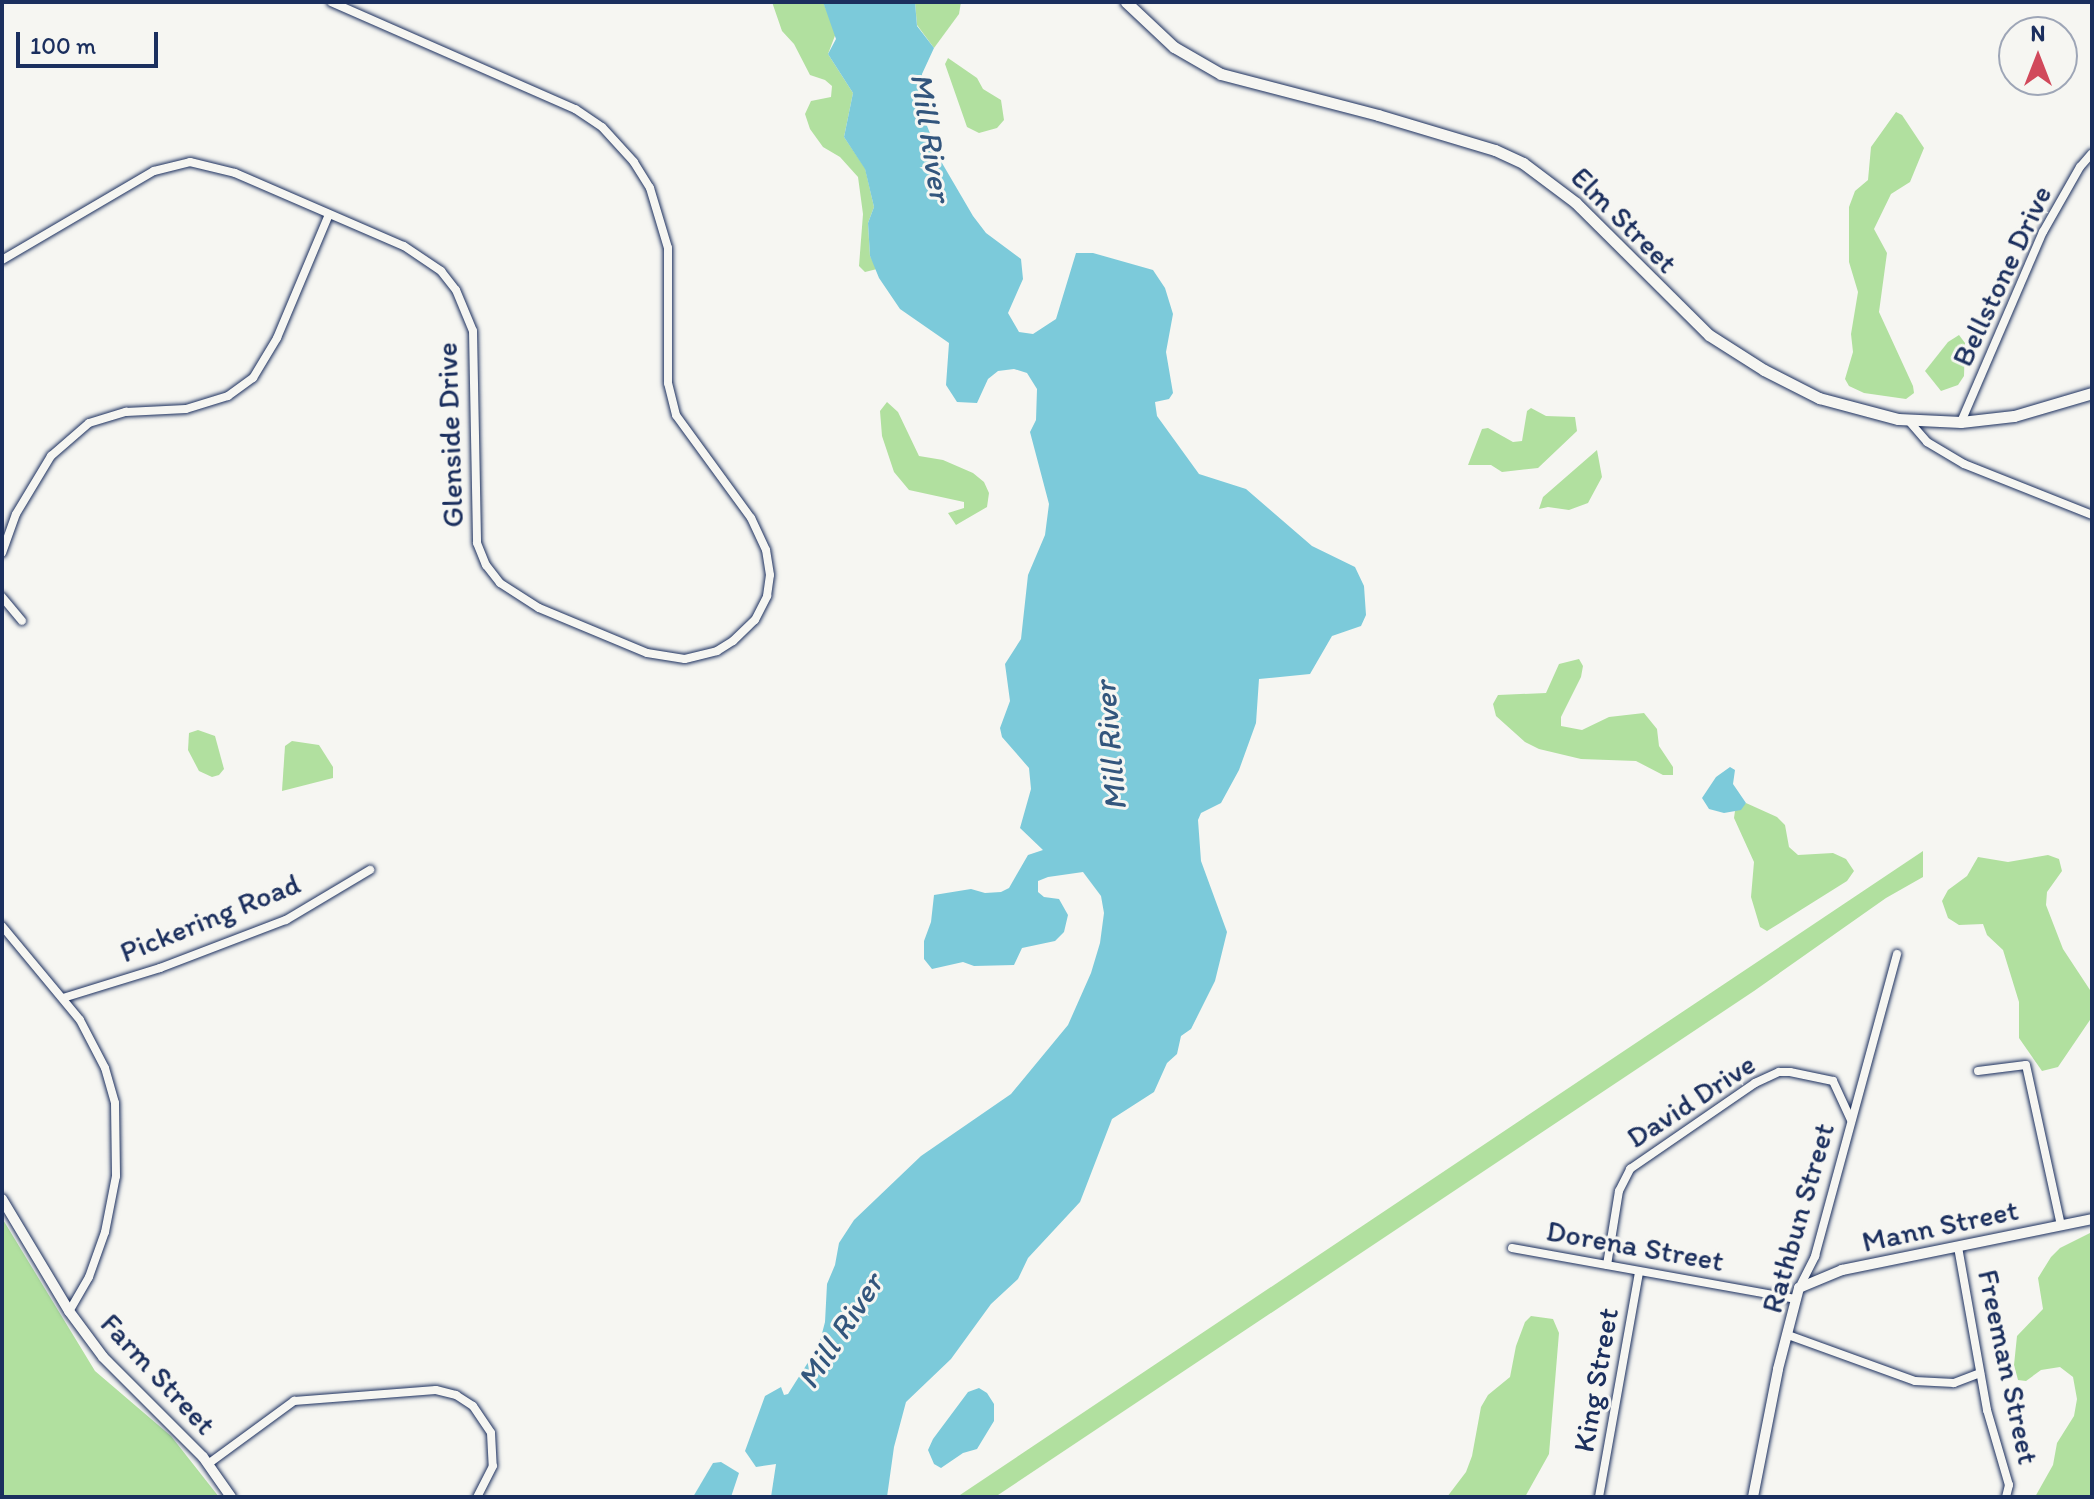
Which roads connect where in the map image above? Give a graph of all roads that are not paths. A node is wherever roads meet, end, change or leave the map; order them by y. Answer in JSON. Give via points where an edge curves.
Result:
{"nodes":[{"id":1,"x":331,"y":2,"type":"edge"},
{"id":2,"x":1126,"y":2,"type":"edge"},
{"id":3,"x":2092,"y":153,"type":"edge"},
{"id":4,"x":329,"y":214,"type":"junction"},
{"id":5,"x":2,"y":260,"type":"edge"},
{"id":6,"x":2092,"y":393,"type":"edge"},
{"id":7,"x":1908,"y":420,"type":"junction"},
{"id":8,"x":1961,"y":422,"type":"junction"},
{"id":9,"x":2092,"y":515,"type":"edge"},
{"id":10,"x":2,"y":553,"type":"edge"},
{"id":11,"x":2,"y":597,"type":"edge"},
{"id":12,"x":22,"y":621,"type":"dead end"},
{"id":13,"x":370,"y":870,"type":"dead end"},
{"id":14,"x":2,"y":926,"type":"edge"},
{"id":15,"x":1897,"y":954,"type":"dead end"},
{"id":16,"x":63,"y":998,"type":"junction"},
{"id":17,"x":1978,"y":1071,"type":"dead end"},
{"id":18,"x":1851,"y":1120,"type":"junction"},
{"id":19,"x":2,"y":1199,"type":"edge"},
{"id":20,"x":2092,"y":1219,"type":"edge"},
{"id":21,"x":2061,"y":1225,"type":"junction"},
{"id":22,"x":1958,"y":1247,"type":"junction"},
{"id":23,"x":1512,"y":1248,"type":"dead end"},
{"id":24,"x":1607,"y":1265,"type":"junction"},
{"id":25,"x":1639,"y":1272,"type":"junction"},
{"id":26,"x":1798,"y":1293,"type":"junction"},
{"id":27,"x":69,"y":1311,"type":"junction"},
{"id":28,"x":1788,"y":1335,"type":"junction"},
{"id":29,"x":1980,"y":1373,"type":"junction"},
{"id":30,"x":208,"y":1464,"type":"junction"},
{"id":31,"x":231,"y":1497,"type":"edge"},
{"id":32,"x":477,"y":1497,"type":"edge"},
{"id":33,"x":1599,"y":1497,"type":"edge"},
{"id":34,"x":1753,"y":1497,"type":"edge"},
{"id":35,"x":2006,"y":1497,"type":"edge"}],
"edges":[{"from":1,"to":4,"type":"street","name":"Glenside Drive","via":[[575,109],[602,127],[634,162],[650,188],[668,248],[668,383],[676,415],[751,518],[766,550],[767,596],[755,620],[717,651],[685,659],[666,657],[539,608],[500,583],[477,543],[473,331],[465,307],[426,258]]},
{"from":2,"to":7,"type":"main road","name":"Elm Street","via":[[1174,47],[1221,74],[1431,130],[1523,163],[1576,203],[1677,307],[1723,345],[1819,398]]},
{"from":3,"to":8,"type":"street","name":"Bellstone Drive","via":[[2043,232]]},
{"from":4,"to":5,"type":"street","name":"Glenside Drive","via":[[235,173],[190,162],[154,171]]},
{"from":4,"to":10,"type":"street","via":[[277,338],[253,378],[228,396],[186,409],[126,412],[89,423],[51,456],[16,514]]},
{"from":6,"to":8,"type":"main road","name":"Elm Street","via":[[2014,416]]},
{"from":7,"to":8,"type":"main road","name":"Elm Street"},
{"from":7,"to":9,"type":"street","via":[[1927,442],[1964,464]]},
{"from":11,"to":12,"type":"street"},
{"from":13,"to":16,"type":"street","name":"Pickering Road","via":[[286,920]]},
{"from":14,"to":16,"type":"street"},
{"from":15,"to":18,"type":"street","name":"Rathbun Street"},
{"from":16,"to":27,"type":"street","via":[[105,1068],[118,1141],[105,1232],[89,1277]]},
{"from":17,"to":21,"type":"street","via":[[2026,1065]]},
{"from":18,"to":24,"type":"street","name":"David Drive","via":[[1833,1081],[1790,1072],[1755,1083],[1630,1169],[1619,1191]]},
{"from":18,"to":26,"type":"street","name":"Rathbun Street","via":[[1815,1256]]},
{"from":19,"to":27,"type":"street","name":"Farm Street"},
{"from":20,"to":21,"type":"street","name":"Mann Street"},
{"from":21,"to":22,"type":"street","name":"Mann Street"},
{"from":22,"to":26,"type":"street","name":"Mann Street","via":[[1842,1270]]},
{"from":22,"to":29,"type":"street","name":"Freeman Street"},
{"from":23,"to":24,"type":"street","name":"Dorena Street"},
{"from":24,"to":25,"type":"street","name":"Dorena Street"},
{"from":25,"to":26,"type":"street","name":"Dorena Street"},
{"from":25,"to":33,"type":"street","name":"King Street"},
{"from":26,"to":28,"type":"street","name":"Rathbun Street"},
{"from":27,"to":30,"type":"street","name":"Farm Street","via":[[111,1366]]},
{"from":28,"to":29,"type":"street","via":[[1915,1381],[1954,1383]]},
{"from":28,"to":34,"type":"street","name":"Rathbun Street"},
{"from":29,"to":35,"type":"street","name":"Freeman Street","via":[[2009,1485]]},
{"from":30,"to":31,"type":"street","name":"Farm Street"},
{"from":30,"to":32,"type":"street","via":[[299,1400],[436,1390],[467,1401],[491,1433],[493,1466]]}]}
